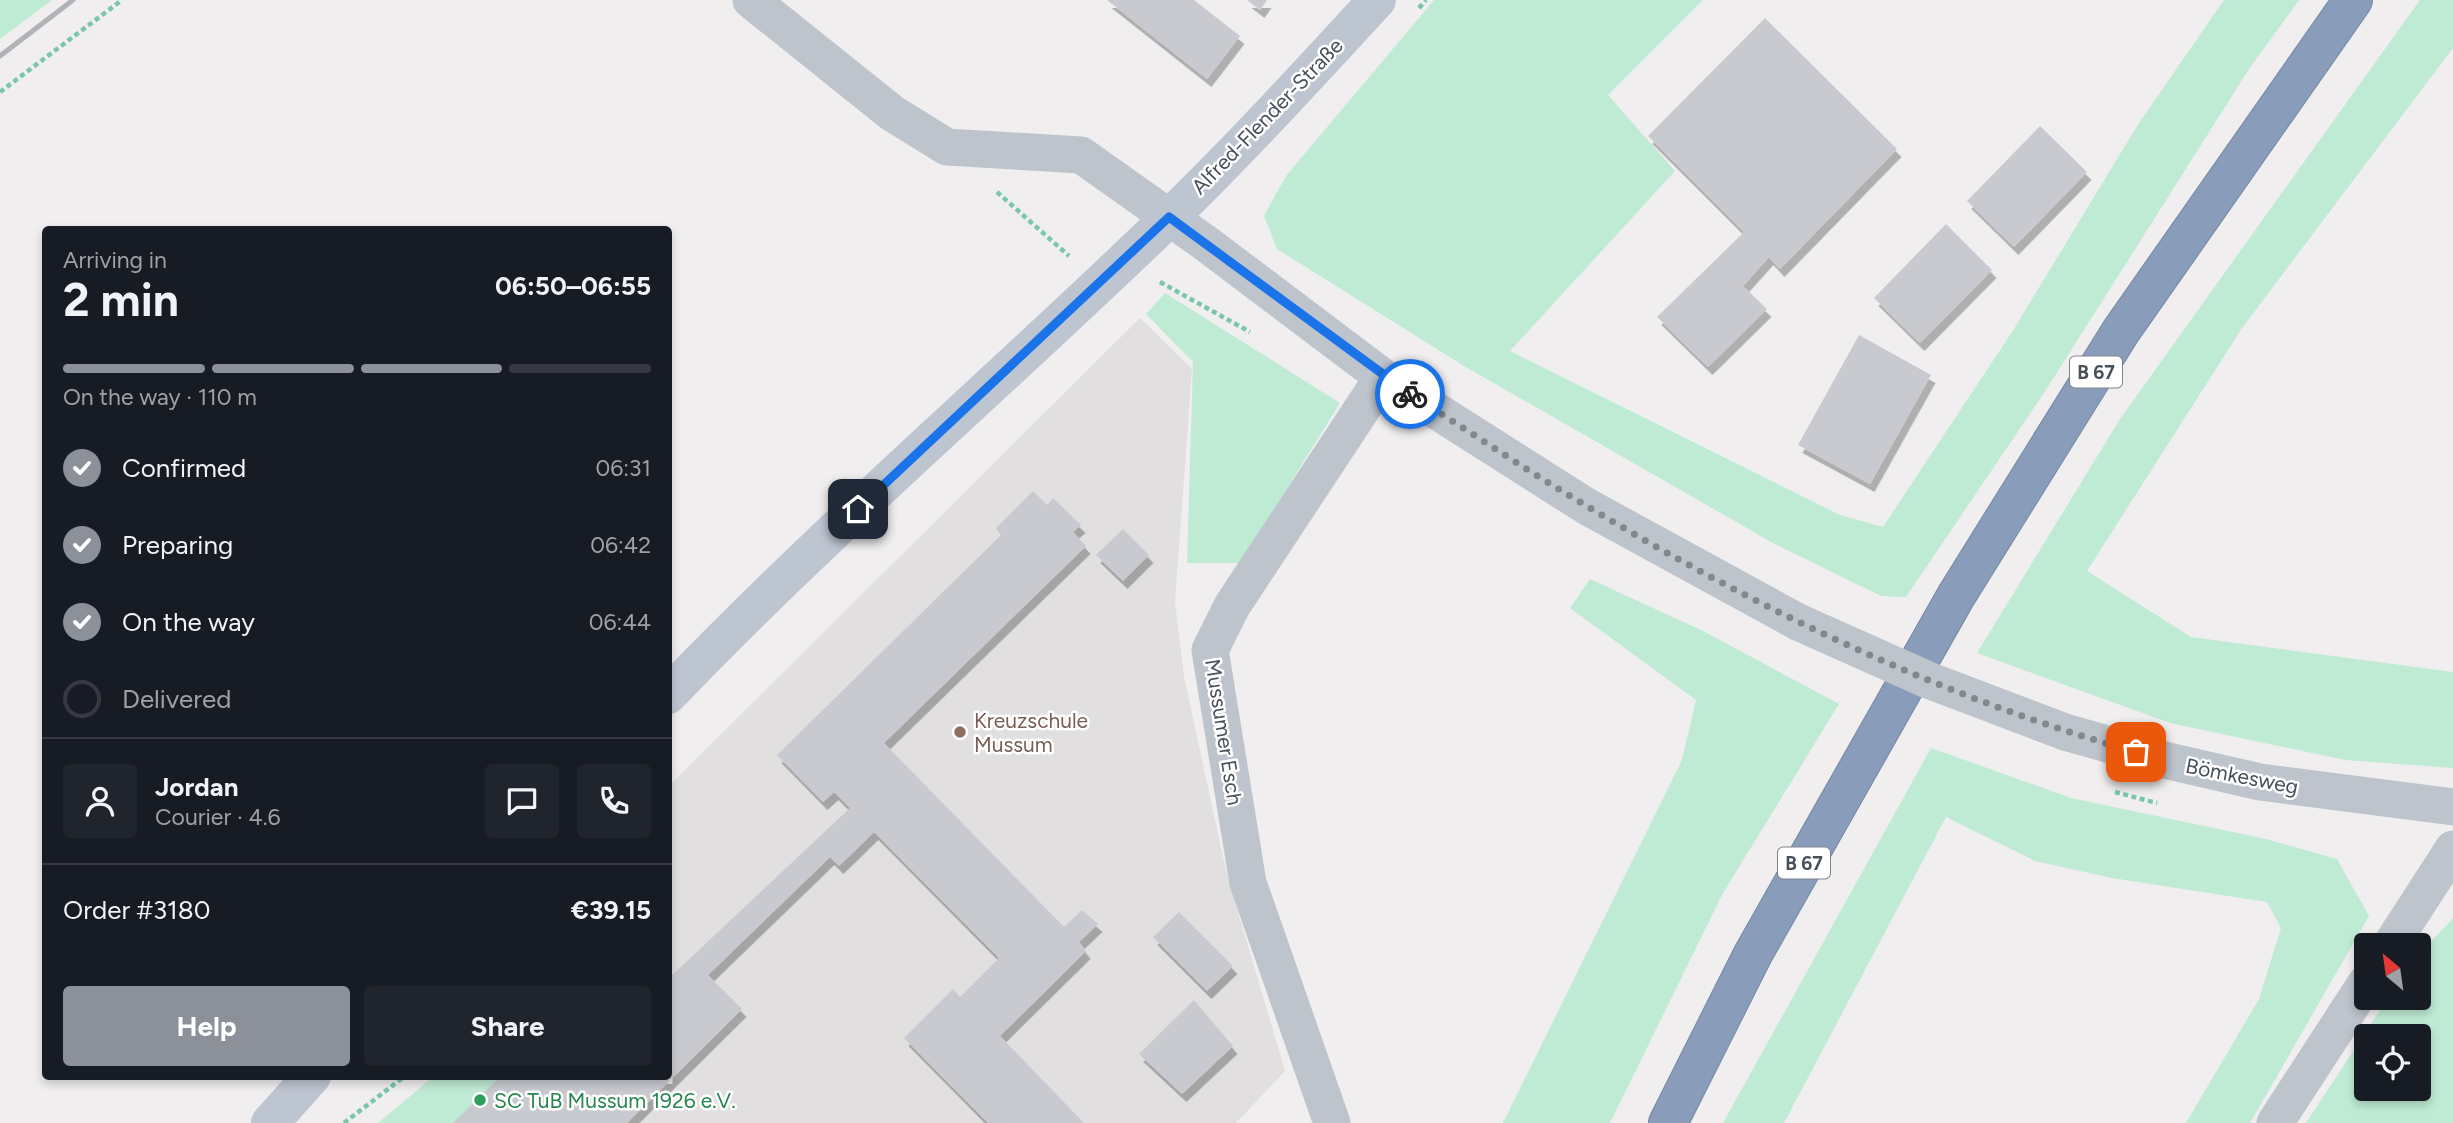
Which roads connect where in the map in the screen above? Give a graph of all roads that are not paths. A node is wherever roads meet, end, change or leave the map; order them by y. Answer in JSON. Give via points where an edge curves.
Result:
{"nodes":[{"id":1,"x":751,"y":0,"type":"edge"},
{"id":2,"x":1377,"y":0,"type":"edge"},
{"id":3,"x":2353,"y":0,"type":"edge"},
{"id":4,"x":1169,"y":217,"type":"junction"},
{"id":5,"x":1383,"y":377,"type":"junction"},
{"id":6,"x":672,"y":691,"type":"edge"},
{"id":7,"x":2453,"y":807,"type":"edge"},
{"id":8,"x":2453,"y":849,"type":"edge"},
{"id":9,"x":2399,"y":933,"type":"edge"},
{"id":10,"x":2354,"y":1001,"type":"edge"},
{"id":11,"x":308,"y":1080,"type":"edge"},
{"id":12,"x":270,"y":1123,"type":"edge"},
{"id":13,"x":1332,"y":1123,"type":"edge"},
{"id":14,"x":1668,"y":1123,"type":"edge"},
{"id":15,"x":2275,"y":1123,"type":"edge"}],
"edges":[{"from":1,"to":4,"type":"street","name":"Bömkesweg","via":[[892,113],[947,147],[1082,155]]},
{"from":2,"to":4,"type":"street","name":"Alfred-Flender-Straße"},
{"from":3,"to":14,"type":"highway","number":"B 67","via":[[2121,331],[1956,596],[1753,954]]},
{"from":4,"to":5,"type":"street","name":"Bömkesweg"},
{"from":4,"to":6,"type":"street","name":"Alfred-Flender-Straße","via":[[914,455]]},
{"from":5,"to":7,"type":"street","name":"Bömkesweg","bridge":true,"via":[[1586,506],[1798,622],[1928,680],[2066,732],[2160,759],[2260,782]]},
{"from":5,"to":13,"type":"street","name":"Mussumer Esch","via":[[1232,606],[1210,650],[1248,883]]},
{"from":8,"to":9,"type":"street"},
{"from":10,"to":15,"type":"street"},
{"from":11,"to":12,"type":"street"}]}
